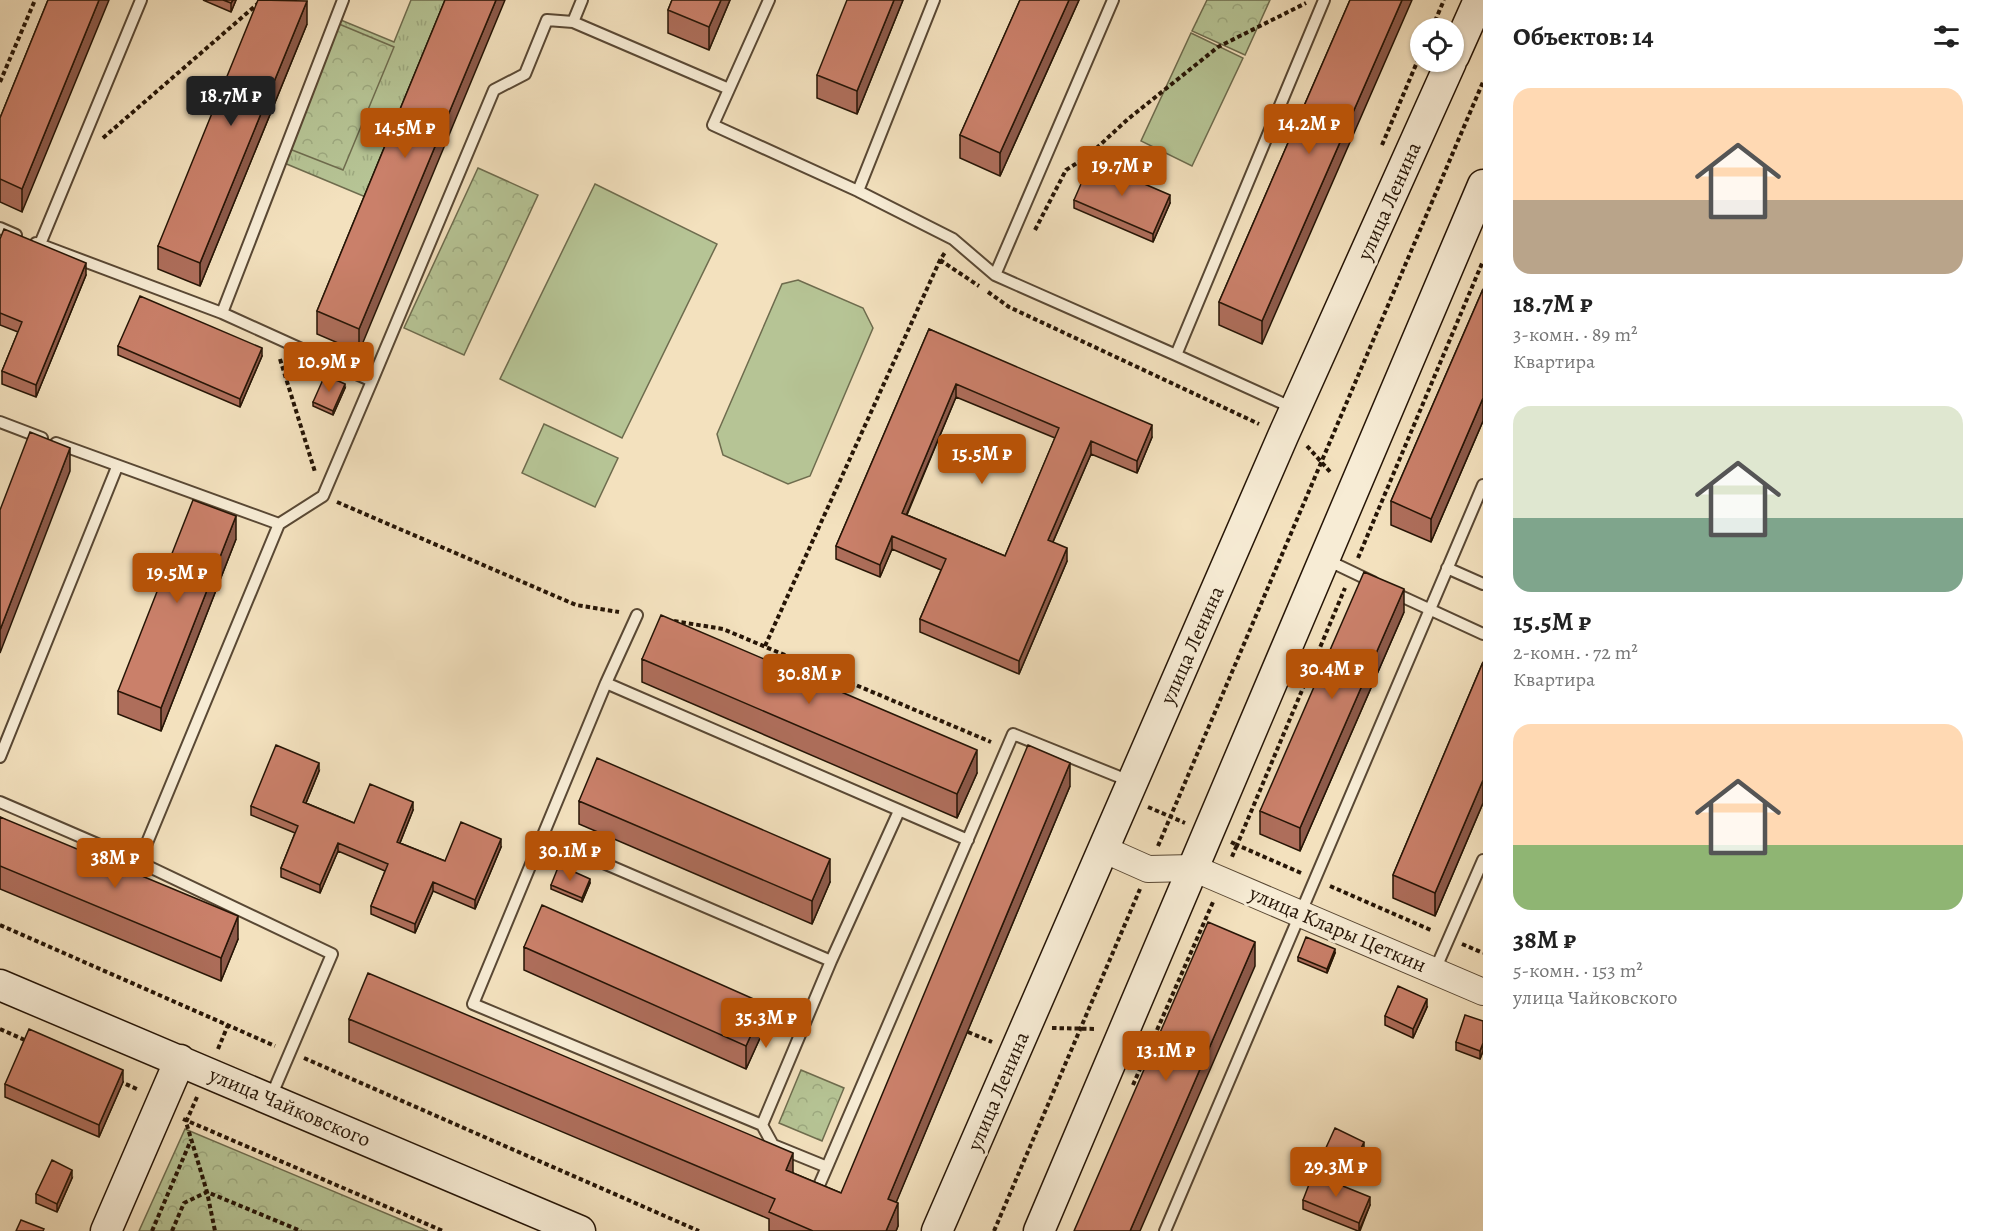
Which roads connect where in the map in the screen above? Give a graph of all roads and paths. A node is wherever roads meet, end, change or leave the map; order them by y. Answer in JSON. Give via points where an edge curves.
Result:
{"nodes":[{"id":1,"x":35,"y":0,"type":"edge"},
{"id":2,"x":141,"y":0,"type":"edge"},
{"id":3,"x":262,"y":0,"type":"edge"},
{"id":4,"x":343,"y":0,"type":"edge"},
{"id":5,"x":582,"y":0,"type":"edge"},
{"id":6,"x":769,"y":0,"type":"edge"},
{"id":7,"x":934,"y":0,"type":"edge"},
{"id":8,"x":1113,"y":0,"type":"edge"},
{"id":9,"x":1324,"y":0,"type":"edge"},
{"id":10,"x":1444,"y":0,"type":"edge"},
{"id":11,"x":1479,"y":0,"type":"edge"},
{"id":12,"x":1312,"y":2,"type":"dead end"},
{"id":13,"x":1436,"y":18,"type":"edge"},
{"id":14,"x":573,"y":22,"type":"junction"},
{"id":15,"x":1464,"y":34,"type":"edge"},
{"id":16,"x":1447,"y":72,"type":"edge"},
{"id":17,"x":0,"y":82,"type":"edge"},
{"id":18,"x":1483,"y":82,"type":"edge"},
{"id":19,"x":729,"y":89,"type":"junction"},
{"id":20,"x":73,"y":164,"type":"junction"},
{"id":21,"x":1483,"y":185,"type":"edge"},
{"id":22,"x":858,"y":190,"type":"junction"},
{"id":23,"x":0,"y":228,"type":"edge"},
{"id":24,"x":1035,"y":231,"type":"dead end"},
{"id":25,"x":953,"y":239,"type":"junction"},
{"id":26,"x":40,"y":244,"type":"junction"},
{"id":27,"x":940,"y":260,"type":"junction"},
{"id":28,"x":1483,"y":261,"type":"edge"},
{"id":29,"x":995,"y":275,"type":"junction"},
{"id":30,"x":222,"y":313,"type":"junction"},
{"id":31,"x":274,"y":337,"type":"junction"},
{"id":32,"x":1176,"y":356,"type":"junction"},
{"id":33,"x":372,"y":381,"type":"junction"},
{"id":34,"x":0,"y":422,"type":"edge"},
{"id":35,"x":1289,"y":423,"type":"junction"},
{"id":36,"x":1322,"y":462,"type":"junction"},
{"id":37,"x":117,"y":467,"type":"junction"},
{"id":38,"x":1483,"y":485,"type":"edge"},
{"id":39,"x":323,"y":496,"type":"junction"},
{"id":40,"x":1351,"y":497,"type":"junction"},
{"id":41,"x":1373,"y":523,"type":"junction"},
{"id":42,"x":279,"y":524,"type":"junction"},
{"id":43,"x":1324,"y":559,"type":"junction"},
{"id":44,"x":1447,"y":568,"type":"junction"},
{"id":45,"x":1352,"y":572,"type":"junction"},
{"id":46,"x":1483,"y":584,"type":"edge"},
{"id":47,"x":1429,"y":609,"type":"junction"},
{"id":48,"x":637,"y":615,"type":"junction"},
{"id":49,"x":1483,"y":634,"type":"edge"},
{"id":50,"x":765,"y":646,"type":"junction"},
{"id":51,"x":606,"y":683,"type":"junction"},
{"id":52,"x":1007,"y":749,"type":"junction"},
{"id":53,"x":0,"y":757,"type":"edge"},
{"id":54,"x":1133,"y":782,"type":"junction"},
{"id":55,"x":0,"y":802,"type":"edge"},
{"id":56,"x":899,"y":810,"type":"junction"},
{"id":57,"x":543,"y":837,"type":"junction"},
{"id":58,"x":969,"y":840,"type":"junction"},
{"id":59,"x":1237,"y":845,"type":"junction"},
{"id":60,"x":1103,"y":849,"type":"junction"},
{"id":61,"x":1483,"y":860,"type":"edge"},
{"id":62,"x":139,"y":862,"type":"junction"},
{"id":63,"x":1193,"y":868,"type":"junction"},
{"id":64,"x":1148,"y":869,"type":"junction"},
{"id":65,"x":1315,"y":879,"type":"junction"},
{"id":66,"x":1222,"y":880,"type":"junction"},
{"id":67,"x":1301,"y":914,"type":"junction"},
{"id":68,"x":0,"y":925,"type":"edge"},
{"id":69,"x":1449,"y":938,"type":"junction"},
{"id":70,"x":1483,"y":953,"type":"edge"},
{"id":71,"x":831,"y":961,"type":"junction"},
{"id":72,"x":1435,"y":970,"type":"junction"},
{"id":73,"x":0,"y":985,"type":"edge"},
{"id":74,"x":1483,"y":992,"type":"edge"},
{"id":75,"x":1025,"y":1028,"type":"junction"},
{"id":76,"x":0,"y":1029,"type":"edge"},
{"id":77,"x":1080,"y":1029,"type":"junction"},
{"id":78,"x":1125,"y":1029,"type":"junction"},
{"id":79,"x":1157,"y":1030,"type":"junction"},
{"id":80,"x":968,"y":1032,"type":"edge"},
{"id":81,"x":29,"y":1042,"type":"edge"},
{"id":82,"x":995,"y":1044,"type":"dead end"},
{"id":83,"x":290,"y":1052,"type":"junction"},
{"id":84,"x":180,"y":1060,"type":"junction"},
{"id":85,"x":112,"y":1078,"type":"edge"},
{"id":86,"x":1129,"y":1093,"type":"dead end"},
{"id":87,"x":270,"y":1099,"type":"junction"},
{"id":88,"x":162,"y":1101,"type":"junction"},
{"id":89,"x":186,"y":1122,"type":"junction"},
{"id":90,"x":762,"y":1125,"type":"junction"},
{"id":91,"x":192,"y":1140,"type":"junction"},
{"id":92,"x":827,"y":1167,"type":"junction"},
{"id":93,"x":207,"y":1192,"type":"junction"},
{"id":94,"x":811,"y":1204,"type":"edge"},
{"id":95,"x":106,"y":1231,"type":"edge"},
{"id":96,"x":152,"y":1231,"type":"edge"},
{"id":97,"x":172,"y":1231,"type":"edge"},
{"id":98,"x":215,"y":1231,"type":"edge"},
{"id":99,"x":301,"y":1231,"type":"edge"},
{"id":100,"x":443,"y":1231,"type":"edge"},
{"id":101,"x":580,"y":1231,"type":"edge"},
{"id":102,"x":699,"y":1231,"type":"edge"},
{"id":103,"x":937,"y":1231,"type":"edge"},
{"id":104,"x":994,"y":1231,"type":"edge"},
{"id":105,"x":1039,"y":1231,"type":"edge"},
{"id":106,"x":1165,"y":1231,"type":"edge"}],
"edges":[{"from":1,"to":17,"type":"path"},
{"from":2,"to":20,"type":"lane"},
{"from":3,"to":20,"type":"path"},
{"from":4,"to":30,"type":"lane"},
{"from":5,"to":14,"type":"lane"},
{"from":6,"to":19,"type":"lane"},
{"from":7,"to":22,"type":"lane"},
{"from":8,"to":29,"type":"lane"},
{"from":9,"to":32,"type":"lane"},
{"from":10,"to":13,"type":"path"},
{"from":11,"to":15,"type":"main road"},
{"from":12,"to":24,"type":"path","via":[[1218,47],[1066,170]]},
{"from":14,"to":19,"type":"lane"},
{"from":14,"to":33,"type":"lane","via":[[547,20],[525,75],[494,90]]},
{"from":16,"to":35,"type":"main road","name":"улица Ленина"},
{"from":18,"to":36,"type":"path"},
{"from":19,"to":22,"type":"lane","via":[[713,125]]},
{"from":20,"to":26,"type":"lane"},
{"from":21,"to":40,"type":"main road"},
{"from":22,"to":25,"type":"lane"},
{"from":23,"to":26,"type":"lane"},
{"from":25,"to":27,"type":"path"},
{"from":25,"to":29,"type":"lane"},
{"from":26,"to":30,"type":"lane"},
{"from":27,"to":35,"type":"path","via":[[1009,307]]},
{"from":27,"to":50,"type":"path"},
{"from":28,"to":41,"type":"path"},
{"from":29,"to":32,"type":"lane"},
{"from":30,"to":31,"type":"lane"},
{"from":31,"to":33,"type":"lane"},
{"from":31,"to":39,"type":"path"},
{"from":32,"to":35,"type":"lane"},
{"from":33,"to":39,"type":"lane"},
{"from":34,"to":37,"type":"lane"},
{"from":35,"to":36,"type":"path"},
{"from":35,"to":54,"type":"main road","name":"улица Ленина"},
{"from":36,"to":40,"type":"path"},
{"from":36,"to":64,"type":"path"},
{"from":37,"to":42,"type":"lane"},
{"from":37,"to":53,"type":"lane"},
{"from":38,"to":44,"type":"lane"},
{"from":39,"to":42,"type":"lane"},
{"from":39,"to":48,"type":"path","via":[[576,605]]},
{"from":40,"to":41,"type":"path"},
{"from":40,"to":43,"type":"main road"},
{"from":41,"to":45,"type":"path"},
{"from":42,"to":62,"type":"lane"},
{"from":43,"to":45,"type":"lane"},
{"from":43,"to":63,"type":"main road"},
{"from":44,"to":46,"type":"lane"},
{"from":44,"to":47,"type":"lane"},
{"from":45,"to":47,"type":"lane"},
{"from":45,"to":59,"type":"path"},
{"from":47,"to":49,"type":"lane"},
{"from":47,"to":65,"type":"lane"},
{"from":48,"to":50,"type":"path","via":[[723,629]]},
{"from":48,"to":51,"type":"lane"},
{"from":50,"to":52,"type":"path"},
{"from":51,"to":56,"type":"lane"},
{"from":51,"to":57,"type":"lane"},
{"from":52,"to":54,"type":"lane","via":[[1013,734]]},
{"from":52,"to":58,"type":"lane"},
{"from":54,"to":60,"type":"main road","name":"улица Ленина"},
{"from":55,"to":62,"type":"lane"},
{"from":56,"to":58,"type":"lane"},
{"from":56,"to":71,"type":"lane"},
{"from":57,"to":71,"type":"lane"},
{"from":57,"to":90,"type":"lane","via":[[473,1004]]},
{"from":58,"to":92,"type":"lane"},
{"from":59,"to":65,"type":"path"},
{"from":59,"to":66,"type":"path"},
{"from":60,"to":64,"type":"street"},
{"from":60,"to":75,"type":"main road","name":"улица Ленина"},
{"from":61,"to":69,"type":"lane"},
{"from":62,"to":83,"type":"lane","via":[[332,954]]},
{"from":63,"to":64,"type":"street"},
{"from":63,"to":66,"type":"street","name":"улица Клары Цеткин"},
{"from":63,"to":78,"type":"main road"},
{"from":64,"to":77,"type":"path"},
{"from":65,"to":67,"type":"lane"},
{"from":65,"to":69,"type":"path"},
{"from":66,"to":67,"type":"street","name":"улица Клары Цеткин"},
{"from":66,"to":79,"type":"path"},
{"from":67,"to":72,"type":"street","name":"улица Клары Цеткин"},
{"from":67,"to":106,"type":"lane"},
{"from":68,"to":83,"type":"path"},
{"from":69,"to":70,"type":"path"},
{"from":69,"to":72,"type":"lane"},
{"from":71,"to":90,"type":"lane"},
{"from":72,"to":74,"type":"street","name":"улица Клары Цеткин"},
{"from":73,"to":84,"type":"main road","name":"улица Чайковского"},
{"from":75,"to":77,"type":"path"},
{"from":75,"to":103,"type":"main road","name":"улица Ленина"},
{"from":76,"to":81,"type":"path"},
{"from":77,"to":78,"type":"path"},
{"from":77,"to":104,"type":"path"},
{"from":78,"to":79,"type":"path"},
{"from":78,"to":105,"type":"main road"},
{"from":79,"to":86,"type":"path"},
{"from":80,"to":82,"type":"path"},
{"from":83,"to":87,"type":"lane"},
{"from":83,"to":102,"type":"path"},
{"from":84,"to":87,"type":"main road","name":"улица Чайковского"},
{"from":84,"to":88,"type":"main road"},
{"from":85,"to":88,"type":"path"},
{"from":87,"to":101,"type":"main road","name":"улица Чайковского"},
{"from":88,"to":89,"type":"path"},
{"from":88,"to":95,"type":"main road"},
{"from":89,"to":91,"type":"path"},
{"from":89,"to":100,"type":"path"},
{"from":90,"to":92,"type":"lane","via":[[773,1145]]},
{"from":91,"to":93,"type":"path"},
{"from":91,"to":96,"type":"path"},
{"from":92,"to":94,"type":"lane"},
{"from":93,"to":97,"type":"path","via":[[184,1203]]},
{"from":93,"to":98,"type":"path"},
{"from":93,"to":99,"type":"path"}]}
